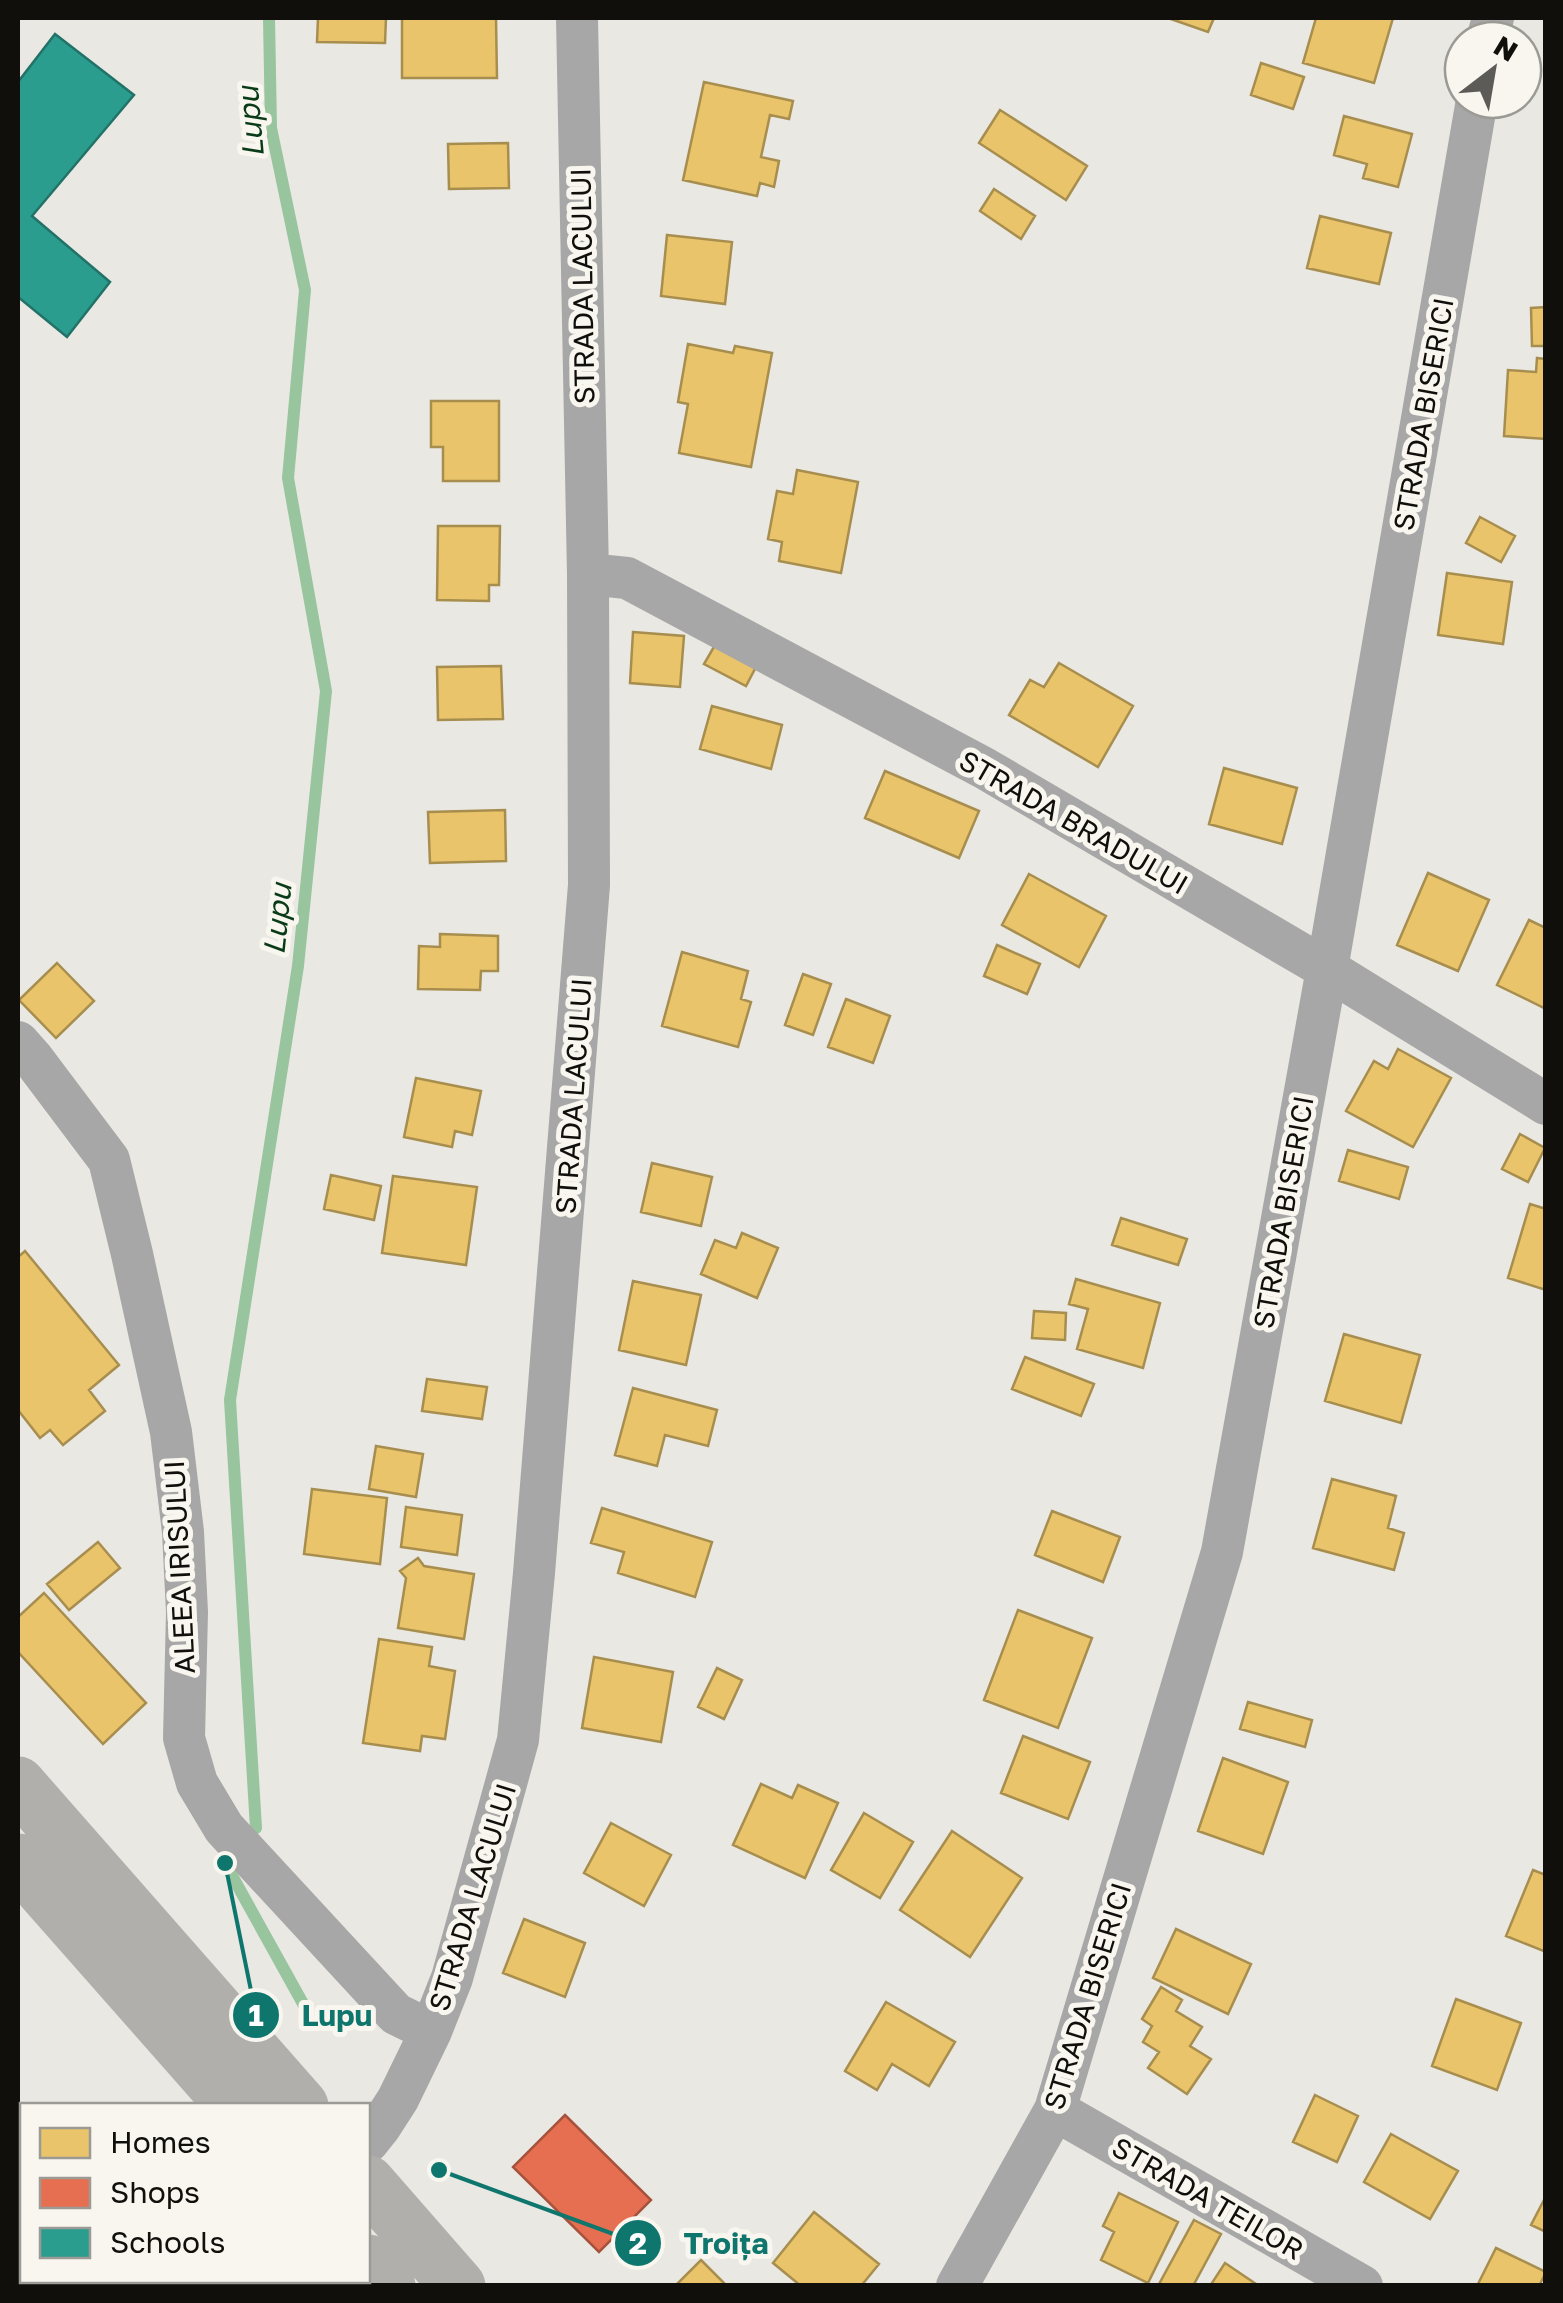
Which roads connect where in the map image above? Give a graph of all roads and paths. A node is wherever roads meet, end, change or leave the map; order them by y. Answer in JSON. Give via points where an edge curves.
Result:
{"nodes":[{"id":1,"x":577,"y":18,"type":"edge"},
{"id":2,"x":1474,"y":120,"type":"edge"},
{"id":3,"x":588,"y":574,"type":"junction"},
{"id":4,"x":1327,"y":969,"type":"junction"},
{"id":5,"x":18,"y":1042,"type":"edge"},
{"id":6,"x":1546,"y":1104,"type":"edge"},
{"id":7,"x":18,"y":1784,"type":"edge"},
{"id":8,"x":18,"y":1861,"type":"edge"},
{"id":9,"x":188,"y":2017,"type":"junction"},
{"id":10,"x":432,"y":2031,"type":"junction"},
{"id":11,"x":271,"y":2097,"type":"edge"},
{"id":12,"x":1055,"y":2110,"type":"junction"},
{"id":13,"x":370,"y":2140,"type":"edge"},
{"id":14,"x":370,"y":2185,"type":"edge"},
{"id":15,"x":370,"y":2264,"type":"edge"},
{"id":16,"x":388,"y":2286,"type":"edge"},
{"id":17,"x":458,"y":2286,"type":"edge"},
{"id":18,"x":957,"y":2286,"type":"edge"},
{"id":19,"x":1362,"y":2286,"type":"edge"}],
"edges":[{"from":1,"to":3,"type":"street","name":"STRADA LACULUI"},
{"from":2,"to":4,"type":"street","name":"STRADA BISERICI"},
{"from":3,"to":4,"type":"street","name":"STRADA BRADULUI","via":[[628,578],[984,768]]},
{"from":3,"to":10,"type":"street","name":"STRADA LACULUI","via":[[589,885],[518,1740]]},
{"from":4,"to":6,"type":"street","name":"STRADA BRADULUI"},
{"from":4,"to":12,"type":"street","name":"STRADA BISERICI","via":[[1222,1552]]},
{"from":5,"to":10,"type":"street","name":"ALEEA IRISULUI","via":[[109,1160],[171,1432],[183,1532],[184,1738],[197,1783],[224,1828],[396,2014]]},
{"from":7,"to":9,"type":"highway"},
{"from":8,"to":9,"type":"highway"},
{"from":9,"to":11,"type":"highway"},
{"from":10,"to":13,"type":"street","name":"STRADA LACULUI"},
{"from":12,"to":18,"type":"street","name":"STRADA BISERICI"},
{"from":12,"to":19,"type":"street","name":"STRADA TEILOR"},
{"from":14,"to":17,"type":"highway"},
{"from":15,"to":16,"type":"highway"}]}
